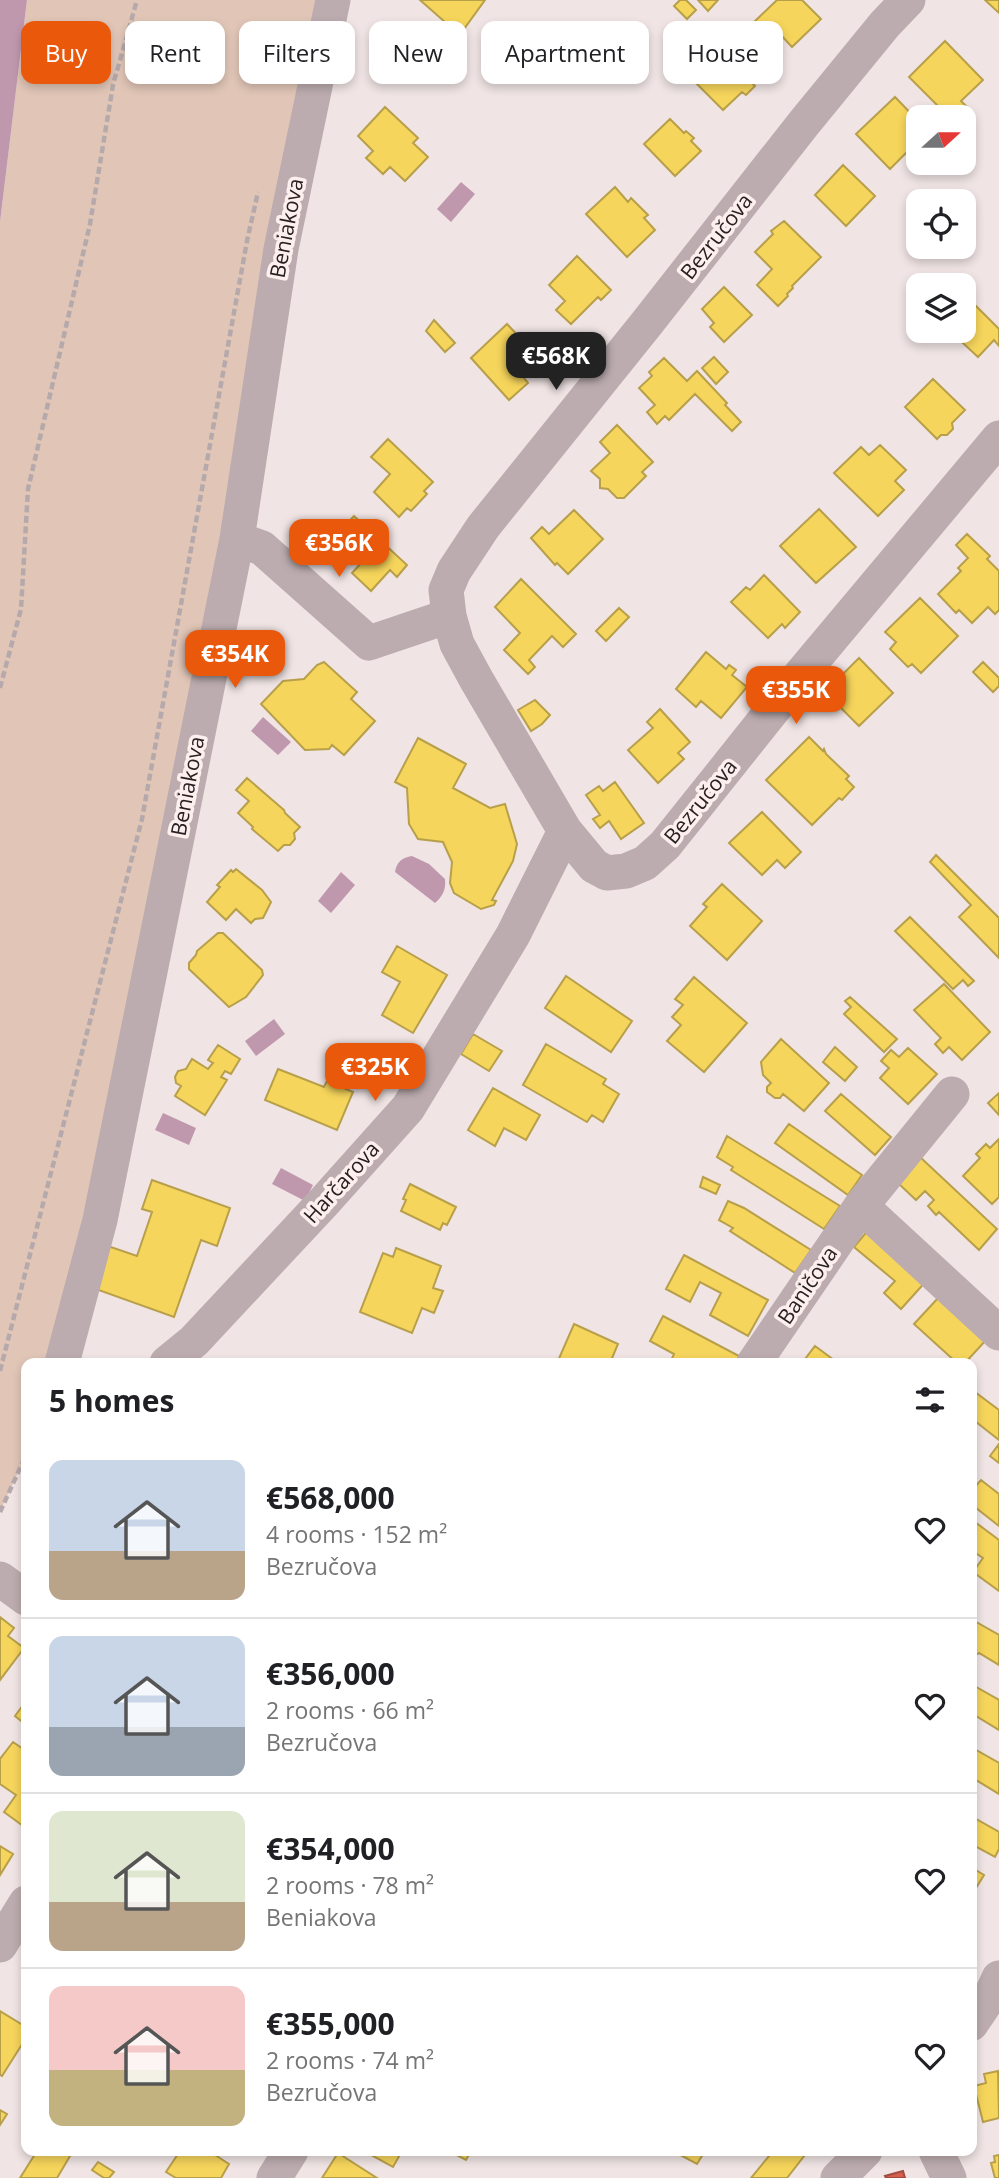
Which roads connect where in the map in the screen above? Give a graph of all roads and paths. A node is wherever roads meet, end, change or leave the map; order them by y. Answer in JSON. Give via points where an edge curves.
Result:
{"nodes":[{"id":1,"x":137,"y":0,"type":"edge"},
{"id":2,"x":333,"y":0,"type":"edge"},
{"id":3,"x":908,"y":0,"type":"edge"},
{"id":4,"x":259,"y":188,"type":"dead end"},
{"id":5,"x":999,"y":438,"type":"edge"},
{"id":6,"x":236,"y":539,"type":"junction"},
{"id":7,"x":449,"y":616,"type":"junction"},
{"id":8,"x":0,"y":688,"type":"edge"},
{"id":9,"x":565,"y":831,"type":"junction"},
{"id":10,"x":952,"y":1094,"type":"dead end"},
{"id":11,"x":862,"y":1206,"type":"junction"},
{"id":12,"x":999,"y":1333,"type":"edge"},
{"id":13,"x":63,"y":1358,"type":"edge"},
{"id":14,"x":173,"y":1358,"type":"edge"},
{"id":15,"x":757,"y":1358,"type":"edge"},
{"id":16,"x":0,"y":1371,"type":"edge"},
{"id":17,"x":21,"y":1466,"type":"edge"},
{"id":18,"x":0,"y":1511,"type":"edge"},
{"id":19,"x":0,"y":1579,"type":"edge"},
{"id":20,"x":21,"y":1594,"type":"edge"},
{"id":21,"x":21,"y":1911,"type":"edge"},
{"id":22,"x":0,"y":1945,"type":"edge"},
{"id":23,"x":999,"y":1978,"type":"edge"},
{"id":24,"x":977,"y":2015,"type":"edge"},
{"id":25,"x":288,"y":2156,"type":"edge"},
{"id":26,"x":860,"y":2156,"type":"edge"},
{"id":27,"x":938,"y":2156,"type":"edge"},
{"id":28,"x":274,"y":2178,"type":"edge"},
{"id":29,"x":838,"y":2178,"type":"edge"},
{"id":30,"x":949,"y":2178,"type":"edge"}],
"edges":[{"from":1,"to":8,"type":"path","via":[[113,85],[90,224],[27,489],[21,609]]},
{"from":2,"to":6,"type":"street","name":"Beniakova","via":[[281,249]]},
{"from":3,"to":7,"type":"street","name":"Bezručova","via":[[804,123],[483,527],[446,590]]},
{"from":4,"to":16,"type":"path","via":[[142,819]]},
{"from":5,"to":9,"type":"street","name":"Bezručova","via":[[665,845],[645,863],[607,873],[594,866]]},
{"from":6,"to":7,"type":"street","via":[[262,548],[369,643]]},
{"from":6,"to":13,"type":"street","name":"Beniakova","via":[[100,1220]]},
{"from":7,"to":9,"type":"street","name":"Bezručova","via":[[457,644]]},
{"from":9,"to":14,"type":"street","name":"Harčarova","via":[[513,935],[408,1108],[204,1331]]},
{"from":10,"to":11,"type":"street","name":"Baničova"},
{"from":11,"to":12,"type":"street"},
{"from":11,"to":15,"type":"street","name":"Baničova"},
{"from":17,"to":18,"type":"path"},
{"from":19,"to":20,"type":"street"},
{"from":21,"to":22,"type":"street"},
{"from":23,"to":24,"type":"street"},
{"from":25,"to":28,"type":"street"},
{"from":26,"to":29,"type":"street"},
{"from":27,"to":30,"type":"street"}]}
